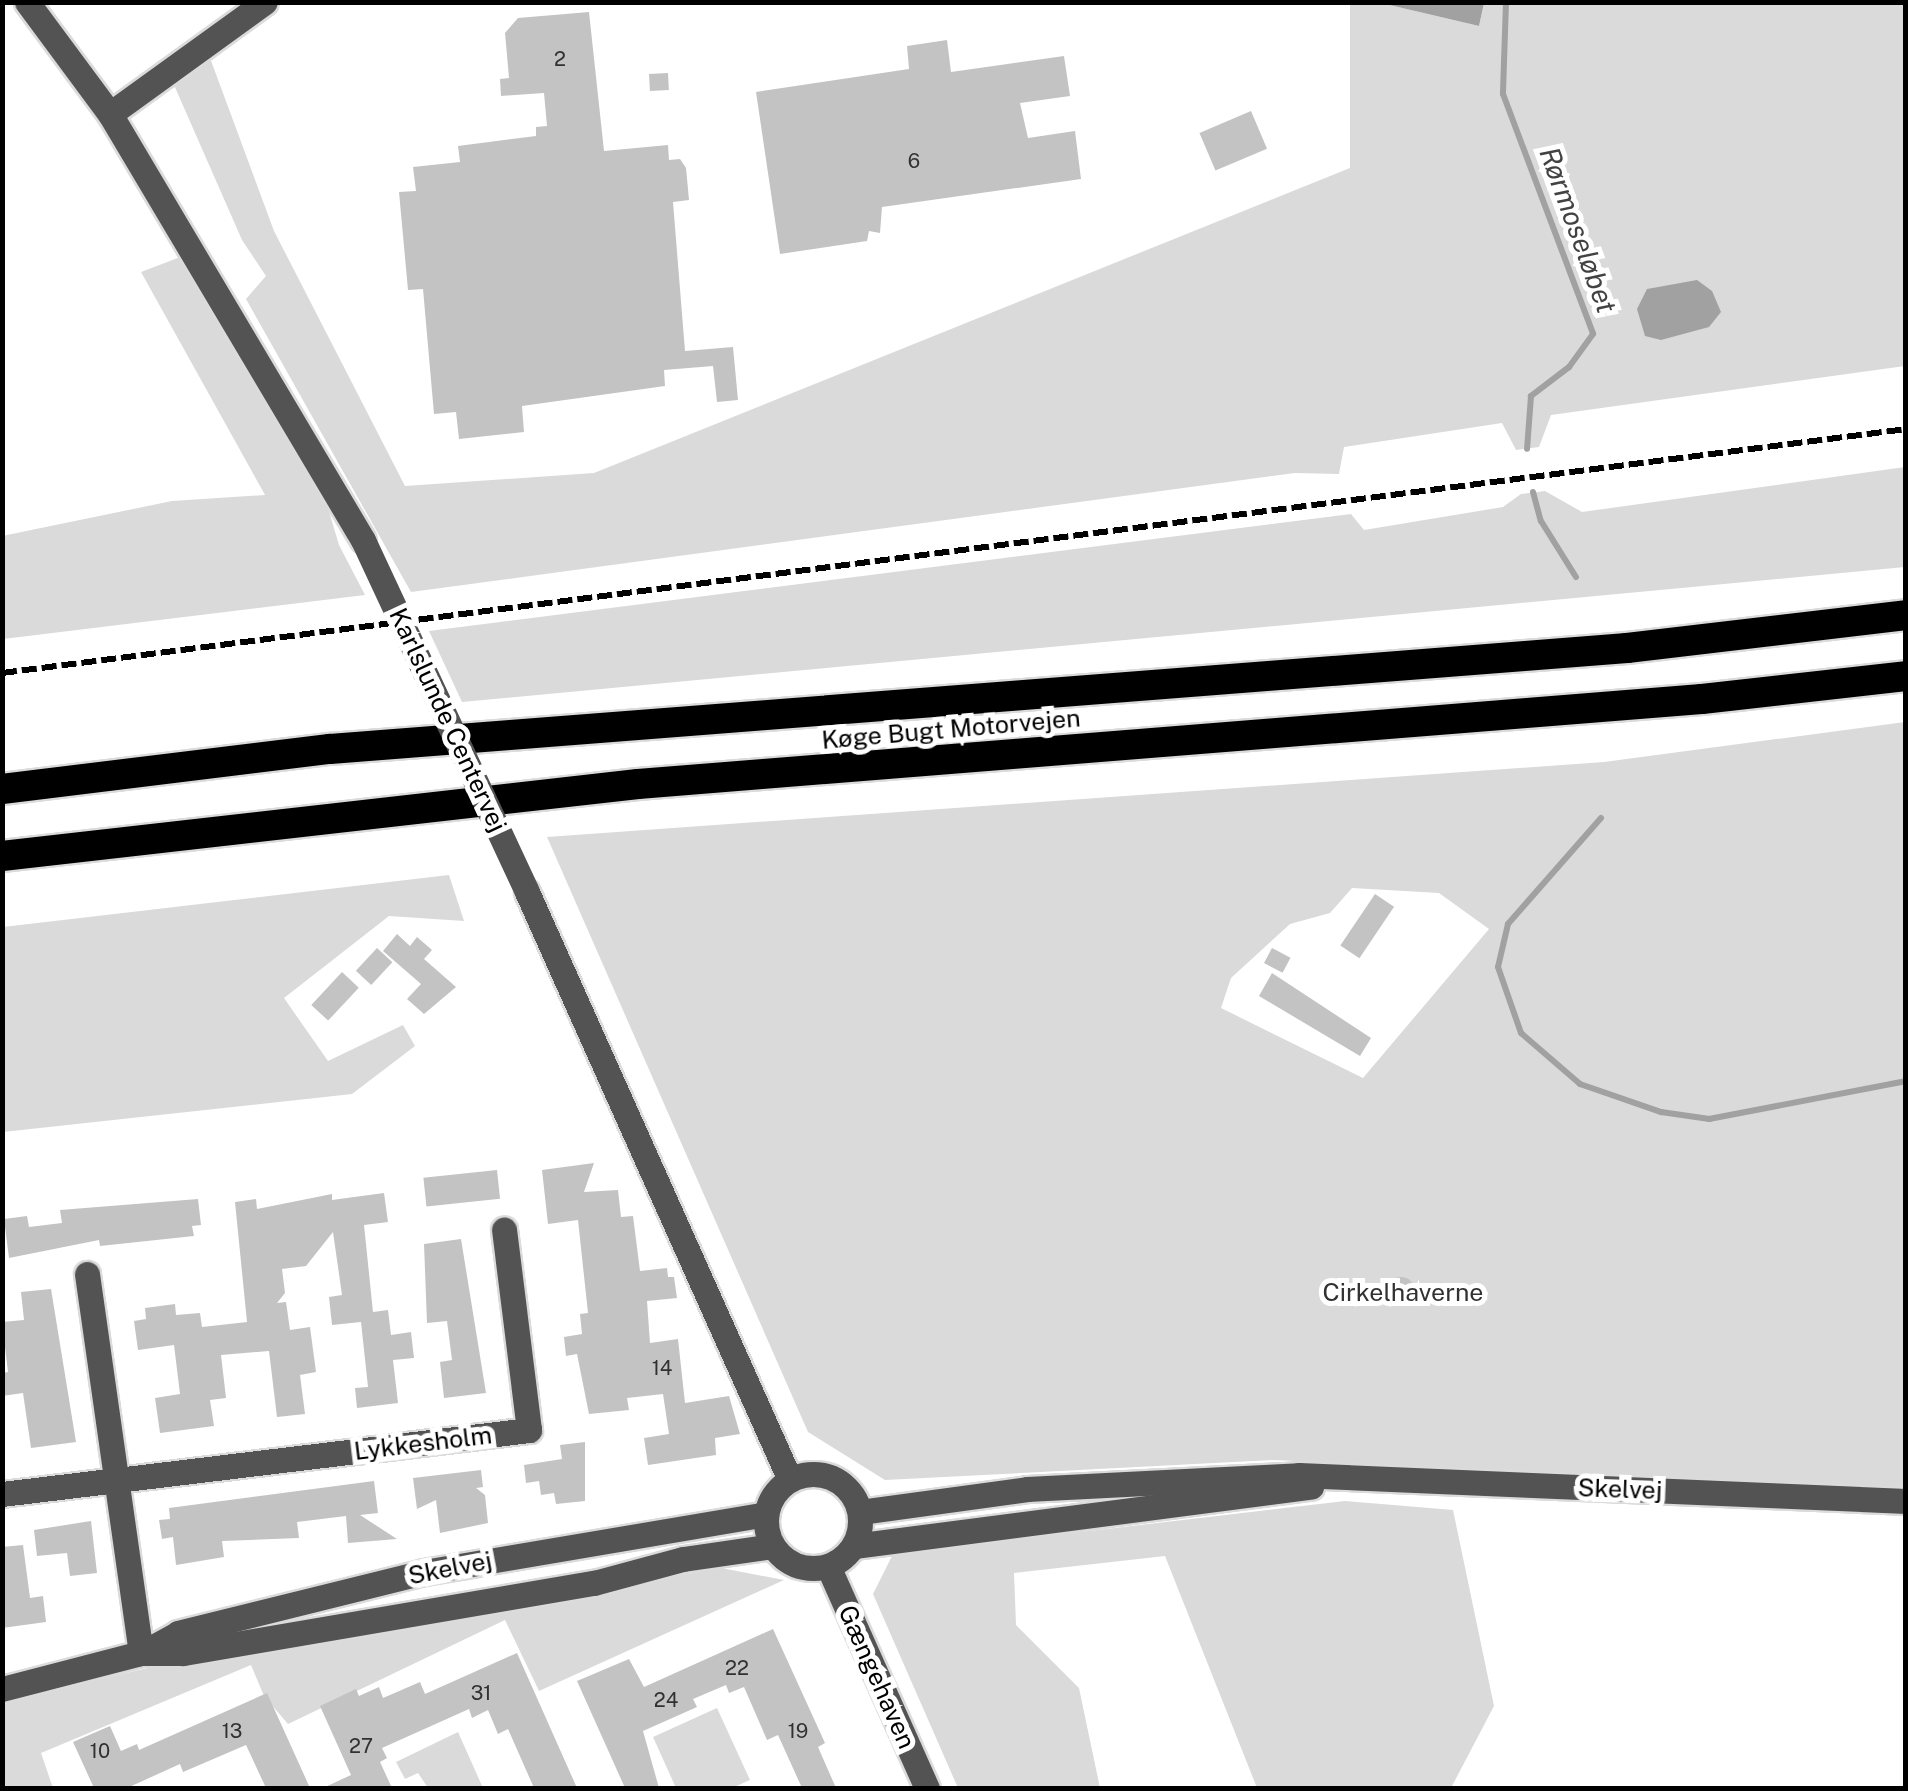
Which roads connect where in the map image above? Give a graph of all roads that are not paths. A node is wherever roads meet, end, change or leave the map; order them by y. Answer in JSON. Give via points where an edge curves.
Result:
{"nodes":[{"id":1,"x":27,"y":2,"type":"edge"},
{"id":2,"x":265,"y":2,"type":"edge"},
{"id":3,"x":110,"y":114,"type":"junction"},
{"id":4,"x":1906,"y":615,"type":"edge"},
{"id":5,"x":1906,"y":676,"type":"edge"},
{"id":6,"x":2,"y":790,"type":"edge"},
{"id":7,"x":2,"y":856,"type":"edge"},
{"id":8,"x":504,"y":1230,"type":"dead end"},
{"id":9,"x":87,"y":1274,"type":"dead end"},
{"id":10,"x":1335,"y":1479,"type":"junction"},
{"id":11,"x":117,"y":1480,"type":"junction"},
{"id":12,"x":790,"y":1480,"type":"junction"},
{"id":13,"x":2,"y":1494,"type":"edge"},
{"id":14,"x":1906,"y":1501,"type":"edge"},
{"id":15,"x":860,"y":1512,"type":"junction"},
{"id":16,"x":766,"y":1514,"type":"junction"},
{"id":17,"x":772,"y":1546,"type":"junction"},
{"id":18,"x":854,"y":1546,"type":"junction"},
{"id":19,"x":828,"y":1566,"type":"junction"},
{"id":20,"x":141,"y":1653,"type":"junction"},
{"id":21,"x":2,"y":1689,"type":"edge"},
{"id":22,"x":927,"y":1788,"type":"edge"}],
"edges":[{"from":1,"to":3,"type":"street","name":"Karlslunde Centervej"},
{"from":2,"to":3,"type":"street"},
{"from":3,"to":12,"type":"street","name":"Karlslunde Centervej","bridge":true,"via":[[363,540]]},
{"from":4,"to":6,"type":"highway","name":"Køge Bugt Motorvejen","via":[[1627,648],[330,749]]},
{"from":5,"to":7,"type":"highway","name":"Køge Bugt Motorvejen","via":[[1682,701],[638,784]]},
{"from":8,"to":11,"type":"street","name":"Lykkesholm","via":[[529,1430]]},
{"from":9,"to":11,"type":"street"},
{"from":10,"to":14,"type":"street","name":"Skelvej"},
{"from":10,"to":15,"type":"street","name":"Skelvej","via":[[1299,1475],[1027,1489]]},
{"from":10,"to":18,"type":"street","name":"Skelvej","via":[[1166,1510]]},
{"from":11,"to":13,"type":"street","name":"Lykkesholm"},
{"from":11,"to":20,"type":"street"},
{"from":12,"to":15,"type":"street","via":[[810,1474],[834,1479],[852,1493]]},
{"from":12,"to":16,"type":"street"},
{"from":15,"to":18,"type":"street"},
{"from":16,"to":17,"type":"street"},
{"from":16,"to":20,"type":"street","name":"Skelvej","via":[[424,1572],[178,1633]]},
{"from":17,"to":19,"type":"street","via":[[790,1563]]},
{"from":17,"to":20,"type":"street","name":"Skelvej","via":[[682,1559],[574,1587],[183,1653]]},
{"from":18,"to":19,"type":"street"},
{"from":19,"to":22,"type":"street","name":"Gængehaven"},
{"from":20,"to":21,"type":"street","name":"Skelvej"}]}
